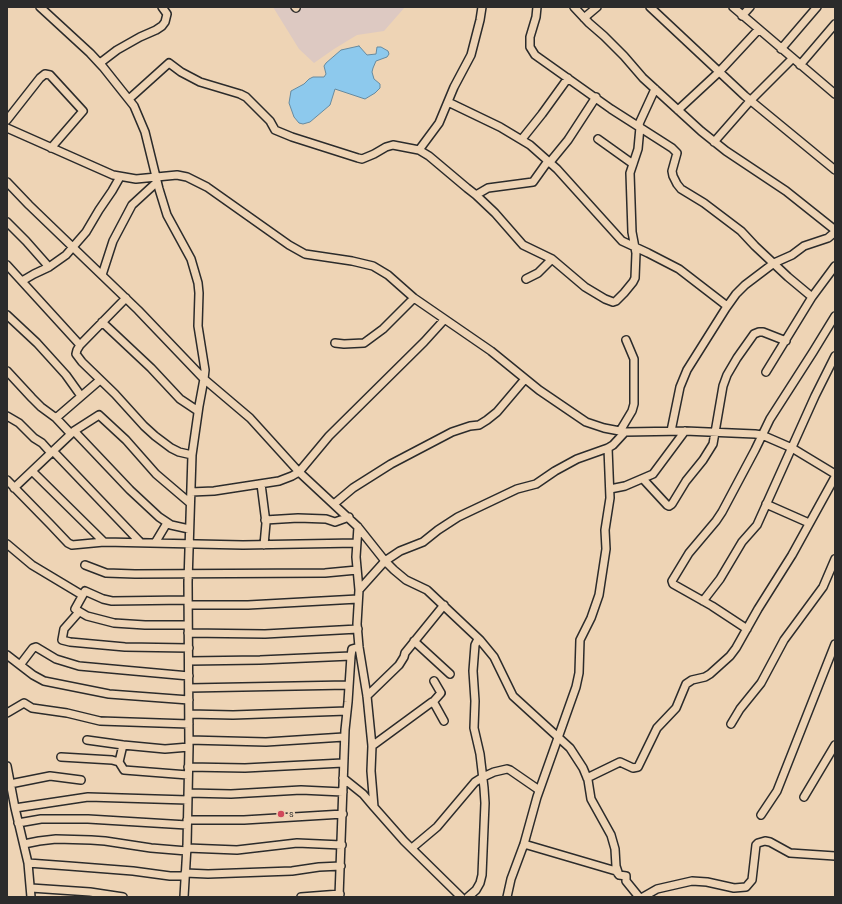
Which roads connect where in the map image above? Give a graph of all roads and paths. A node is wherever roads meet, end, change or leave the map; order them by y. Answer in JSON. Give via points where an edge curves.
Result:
{"nodes":[{"id":1,"x":40,"y":7,"type":"edge"},
{"id":2,"x":162,"y":7,"type":"edge"},
{"id":3,"x":482,"y":7,"type":"edge"},
{"id":4,"x":537,"y":7,"type":"edge"},
{"id":5,"x":574,"y":7,"type":"edge"},
{"id":6,"x":597,"y":7,"type":"edge"},
{"id":7,"x":650,"y":7,"type":"edge"},
{"id":8,"x":733,"y":7,"type":"edge"},
{"id":9,"x":750,"y":7,"type":"edge"},
{"id":10,"x":816,"y":7,"type":"edge"},
{"id":11,"x":742,"y":16,"type":"junction"},
{"id":12,"x":584,"y":18,"type":"junction"},
{"id":13,"x":835,"y":24,"type":"edge"},
{"id":14,"x":758,"y":30,"type":"junction"},
{"id":15,"x":781,"y":49,"type":"junction"},
{"id":16,"x":792,"y":59,"type":"junction"},
{"id":17,"x":100,"y":63,"type":"junction"},
{"id":18,"x":800,"y":65,"type":"junction"},
{"id":19,"x":719,"y":72,"type":"junction"},
{"id":20,"x":568,"y":78,"type":"junction"},
{"id":21,"x":655,"y":89,"type":"junction"},
{"id":22,"x":835,"y":94,"type":"edge"},
{"id":23,"x":596,"y":97,"type":"junction"},
{"id":24,"x":129,"y":99,"type":"junction"},
{"id":25,"x":750,"y":101,"type":"junction"},
{"id":26,"x":448,"y":102,"type":"junction"},
{"id":27,"x":678,"y":110,"type":"junction"},
{"id":28,"x":7,"y":120,"type":"edge"},
{"id":29,"x":639,"y":127,"type":"junction"},
{"id":30,"x":7,"y":128,"type":"edge"},
{"id":31,"x":598,"y":139,"type":"dead end"},
{"id":32,"x":522,"y":140,"type":"junction"},
{"id":33,"x":714,"y":142,"type":"junction"},
{"id":34,"x":51,"y":148,"type":"junction"},
{"id":35,"x":419,"y":150,"type":"junction"},
{"id":36,"x":549,"y":161,"type":"junction"},
{"id":37,"x":633,"y":164,"type":"junction"},
{"id":38,"x":835,"y":170,"type":"edge"},
{"id":39,"x":120,"y":177,"type":"junction"},
{"id":40,"x":157,"y":179,"type":"junction"},
{"id":41,"x":7,"y":182,"type":"edge"},
{"id":42,"x":476,"y":195,"type":"junction"},
{"id":43,"x":7,"y":222,"type":"edge"},
{"id":44,"x":834,"y":228,"type":"edge"},
{"id":45,"x":72,"y":247,"type":"junction"},
{"id":46,"x":636,"y":247,"type":"junction"},
{"id":47,"x":552,"y":259,"type":"junction"},
{"id":48,"x":774,"y":263,"type":"junction"},
{"id":49,"x":7,"y":265,"type":"edge"},
{"id":50,"x":835,"y":266,"type":"edge"},
{"id":51,"x":49,"y":267,"type":"junction"},
{"id":52,"x":102,"y":275,"type":"junction"},
{"id":53,"x":526,"y":279,"type":"dead end"},
{"id":54,"x":22,"y":281,"type":"junction"},
{"id":55,"x":812,"y":297,"type":"junction"},
{"id":56,"x":126,"y":298,"type":"junction"},
{"id":57,"x":414,"y":298,"type":"junction"},
{"id":58,"x":727,"y":306,"type":"junction"},
{"id":59,"x":7,"y":315,"type":"edge"},
{"id":60,"x":835,"y":316,"type":"edge"},
{"id":61,"x":444,"y":320,"type":"junction"},
{"id":62,"x":102,"y":322,"type":"junction"},
{"id":63,"x":626,"y":340,"type":"dead end"},
{"id":64,"x":786,"y":341,"type":"junction"},
{"id":65,"x":335,"y":343,"type":"dead end"},
{"id":66,"x":80,"y":345,"type":"junction"},
{"id":67,"x":834,"y":360,"type":"edge"},
{"id":68,"x":7,"y":371,"type":"edge"},
{"id":69,"x":766,"y":372,"type":"dead end"},
{"id":70,"x":204,"y":379,"type":"junction"},
{"id":71,"x":525,"y":379,"type":"junction"},
{"id":72,"x":100,"y":380,"type":"junction"},
{"id":73,"x":81,"y":396,"type":"junction"},
{"id":74,"x":198,"y":411,"type":"junction"},
{"id":75,"x":7,"y":416,"type":"edge"},
{"id":76,"x":56,"y":418,"type":"junction"},
{"id":77,"x":623,"y":431,"type":"junction"},
{"id":78,"x":671,"y":431,"type":"junction"},
{"id":79,"x":685,"y":431,"type":"junction"},
{"id":80,"x":73,"y":433,"type":"junction"},
{"id":81,"x":715,"y":433,"type":"junction"},
{"id":82,"x":762,"y":435,"type":"junction"},
{"id":83,"x":608,"y":448,"type":"junction"},
{"id":84,"x":792,"y":448,"type":"junction"},
{"id":85,"x":52,"y":452,"type":"junction"},
{"id":86,"x":192,"y":455,"type":"junction"},
{"id":87,"x":32,"y":471,"type":"junction"},
{"id":88,"x":299,"y":472,"type":"junction"},
{"id":89,"x":835,"y":474,"type":"edge"},
{"id":90,"x":835,"y":477,"type":"edge"},
{"id":91,"x":643,"y":479,"type":"junction"},
{"id":92,"x":7,"y":480,"type":"edge"},
{"id":93,"x":261,"y":484,"type":"junction"},
{"id":94,"x":14,"y":488,"type":"junction"},
{"id":95,"x":610,"y":489,"type":"junction"},
{"id":96,"x":191,"y":492,"type":"junction"},
{"id":97,"x":190,"y":503,"type":"junction"},
{"id":98,"x":334,"y":504,"type":"junction"},
{"id":99,"x":766,"y":504,"type":"junction"},
{"id":100,"x":349,"y":517,"type":"junction"},
{"id":101,"x":265,"y":520,"type":"junction"},
{"id":102,"x":167,"y":522,"type":"junction"},
{"id":103,"x":809,"y":523,"type":"junction"},
{"id":104,"x":358,"y":526,"type":"junction"},
{"id":105,"x":189,"y":529,"type":"junction"},
{"id":106,"x":104,"y":542,"type":"junction"},
{"id":107,"x":140,"y":542,"type":"junction"},
{"id":108,"x":155,"y":543,"type":"junction"},
{"id":109,"x":357,"y":543,"type":"junction"},
{"id":110,"x":7,"y":544,"type":"edge"},
{"id":111,"x":189,"y":544,"type":"junction"},
{"id":112,"x":264,"y":545,"type":"junction"},
{"id":113,"x":835,"y":559,"type":"edge"},
{"id":114,"x":385,"y":561,"type":"junction"},
{"id":115,"x":85,"y":565,"type":"dead end"},
{"id":116,"x":357,"y":570,"type":"junction"},
{"id":117,"x":188,"y":575,"type":"junction"},
{"id":118,"x":358,"y":590,"type":"junction"},
{"id":119,"x":82,"y":595,"type":"junction"},
{"id":120,"x":358,"y":599,"type":"junction"},
{"id":121,"x":703,"y":601,"type":"junction"},
{"id":122,"x":188,"y":602,"type":"junction"},
{"id":123,"x":444,"y":605,"type":"junction"},
{"id":124,"x":79,"y":612,"type":"junction"},
{"id":125,"x":188,"y":625,"type":"junction"},
{"id":126,"x":358,"y":629,"type":"junction"},
{"id":127,"x":747,"y":629,"type":"junction"},
{"id":128,"x":188,"y":633,"type":"junction"},
{"id":129,"x":478,"y":639,"type":"junction"},
{"id":130,"x":414,"y":641,"type":"junction"},
{"id":131,"x":835,"y":644,"type":"edge"},
{"id":132,"x":359,"y":647,"type":"junction"},
{"id":133,"x":189,"y":648,"type":"junction"},
{"id":134,"x":7,"y":655,"type":"edge"},
{"id":135,"x":351,"y":656,"type":"junction"},
{"id":136,"x":189,"y":661,"type":"junction"},
{"id":137,"x":20,"y":665,"type":"junction"},
{"id":138,"x":450,"y":674,"type":"dead end"},
{"id":139,"x":189,"y":676,"type":"junction"},
{"id":140,"x":434,"y":681,"type":"dead end"},
{"id":141,"x":348,"y":685,"type":"junction"},
{"id":142,"x":189,"y":688,"type":"junction"},
{"id":143,"x":367,"y":696,"type":"junction"},
{"id":144,"x":189,"y":700,"type":"junction"},
{"id":145,"x":433,"y":702,"type":"junction"},
{"id":146,"x":347,"y":711,"type":"junction"},
{"id":147,"x":7,"y":713,"type":"edge"},
{"id":148,"x":189,"y":714,"type":"junction"},
{"id":149,"x":444,"y":721,"type":"dead end"},
{"id":150,"x":189,"y":724,"type":"junction"},
{"id":151,"x":731,"y":724,"type":"dead end"},
{"id":152,"x":344,"y":737,"type":"junction"},
{"id":153,"x":558,"y":737,"type":"junction"},
{"id":154,"x":87,"y":740,"type":"dead end"},
{"id":155,"x":189,"y":744,"type":"junction"},
{"id":156,"x":123,"y":745,"type":"junction"},
{"id":157,"x":835,"y":745,"type":"edge"},
{"id":158,"x":372,"y":746,"type":"junction"},
{"id":159,"x":61,"y":757,"type":"dead end"},
{"id":160,"x":119,"y":762,"type":"junction"},
{"id":161,"x":343,"y":763,"type":"junction"},
{"id":162,"x":7,"y":766,"type":"edge"},
{"id":163,"x":188,"y":767,"type":"junction"},
{"id":164,"x":188,"y":775,"type":"junction"},
{"id":165,"x":483,"y":777,"type":"junction"},
{"id":166,"x":343,"y":778,"type":"junction"},
{"id":167,"x":587,"y":778,"type":"junction"},
{"id":168,"x":81,"y":780,"type":"dead end"},
{"id":169,"x":10,"y":784,"type":"junction"},
{"id":170,"x":539,"y":790,"type":"junction"},
{"id":171,"x":344,"y":792,"type":"junction"},
{"id":172,"x":188,"y":796,"type":"junction"},
{"id":173,"x":804,"y":797,"type":"dead end"},
{"id":174,"x":374,"y":807,"type":"junction"},
{"id":175,"x":15,"y":808,"type":"junction"},
{"id":176,"x":343,"y":814,"type":"junction"},
{"id":177,"x":761,"y":815,"type":"dead end"},
{"id":178,"x":18,"y":823,"type":"junction"},
{"id":179,"x":187,"y":823,"type":"junction"},
{"id":180,"x":24,"y":844,"type":"junction"},
{"id":181,"x":524,"y":844,"type":"junction"},
{"id":182,"x":342,"y":845,"type":"junction"},
{"id":183,"x":412,"y":848,"type":"junction"},
{"id":184,"x":187,"y":849,"type":"junction"},
{"id":185,"x":835,"y":856,"type":"edge"},
{"id":186,"x":28,"y":863,"type":"junction"},
{"id":187,"x":341,"y":866,"type":"junction"},
{"id":188,"x":185,"y":875,"type":"junction"},
{"id":189,"x":619,"y":875,"type":"junction"},
{"id":190,"x":31,"y":888,"type":"junction"},
{"id":191,"x":340,"y":895,"type":"edge"},
{"id":192,"x":31,"y":897,"type":"edge"},
{"id":193,"x":123,"y":897,"type":"edge"},
{"id":194,"x":184,"y":897,"type":"edge"},
{"id":195,"x":301,"y":897,"type":"edge"},
{"id":196,"x":461,"y":897,"type":"edge"},
{"id":197,"x":468,"y":897,"type":"edge"},
{"id":198,"x":507,"y":897,"type":"edge"},
{"id":199,"x":639,"y":897,"type":"edge"},
{"id":200,"x":643,"y":897,"type":"edge"}],
"edges":[{"from":1,"to":17,"type":"street"},
{"from":2,"to":17,"type":"street","via":[[167,17],[162,26],[117,50]]},
{"from":3,"to":26,"type":"street","via":[[471,55]]},
{"from":4,"to":20,"type":"street","via":[[530,31],[530,47]]},
{"from":5,"to":12,"type":"street"},
{"from":6,"to":12,"type":"street"},
{"from":7,"to":19,"type":"street"},
{"from":8,"to":11,"type":"street"},
{"from":9,"to":11,"type":"street"},
{"from":10,"to":15,"type":"street"},
{"from":11,"to":14,"type":"street"},
{"from":12,"to":21,"type":"street"},
{"from":13,"to":18,"type":"street"},
{"from":14,"to":15,"type":"street"},
{"from":14,"to":19,"type":"street"},
{"from":15,"to":16,"type":"street"},
{"from":16,"to":18,"type":"street"},
{"from":16,"to":25,"type":"street"},
{"from":17,"to":24,"type":"street"},
{"from":18,"to":22,"type":"street"},
{"from":19,"to":25,"type":"street"},
{"from":19,"to":27,"type":"street"},
{"from":20,"to":23,"type":"street"},
{"from":20,"to":32,"type":"street"},
{"from":21,"to":27,"type":"street"},
{"from":21,"to":29,"type":"street"},
{"from":23,"to":29,"type":"street"},
{"from":23,"to":36,"type":"street","via":[[568,140]]},
{"from":24,"to":35,"type":"street","via":[[169,63],[200,82],[246,97],[270,120],[275,130],[292,137],[362,159],[393,145]]},
{"from":24,"to":40,"type":"street","via":[[145,132]]},
{"from":25,"to":33,"type":"street"},
{"from":25,"to":38,"type":"street"},
{"from":26,"to":32,"type":"street"},
{"from":26,"to":35,"type":"street","via":[[436,128]]},
{"from":27,"to":33,"type":"street"},
{"from":28,"to":34,"type":"street","via":[[40,78],[50,74],[83,111]]},
{"from":29,"to":37,"type":"street","via":[[638,149]]},
{"from":29,"to":48,"type":"street","via":[[658,138],[677,154],[672,171],[681,189],[741,230]]},
{"from":30,"to":34,"type":"street"},
{"from":31,"to":37,"type":"street"},
{"from":32,"to":36,"type":"street"},
{"from":33,"to":44,"type":"street","via":[[786,191]]},
{"from":34,"to":39,"type":"street"},
{"from":35,"to":42,"type":"street"},
{"from":36,"to":42,"type":"street","via":[[533,182],[488,188]]},
{"from":36,"to":46,"type":"street","via":[[622,241]]},
{"from":37,"to":46,"type":"street","via":[[630,173],[631,205],[632,232]]},
{"from":39,"to":40,"type":"street"},
{"from":39,"to":45,"type":"street","via":[[86,232]]},
{"from":40,"to":52,"type":"street","via":[[132,205],[113,241]]},
{"from":40,"to":57,"type":"street","via":[[178,175],[196,181],[225,198],[301,252],[311,256],[373,266],[388,275]]},
{"from":40,"to":70,"type":"street","via":[[167,215],[191,259],[198,283],[198,326]]},
{"from":41,"to":45,"type":"street"},
{"from":42,"to":47,"type":"street","via":[[523,245]]},
{"from":43,"to":51,"type":"street"},
{"from":44,"to":48,"type":"street","via":[[828,238],[804,246]]},
{"from":45,"to":51,"type":"street","via":[[58,262]]},
{"from":45,"to":52,"type":"street"},
{"from":46,"to":47,"type":"street","via":[[634,280],[613,302],[585,287]]},
{"from":46,"to":58,"type":"street","via":[[679,269]]},
{"from":47,"to":53,"type":"street","via":[[534,276]]},
{"from":48,"to":55,"type":"street"},
{"from":48,"to":58,"type":"street","via":[[745,285]]},
{"from":49,"to":54,"type":"street"},
{"from":50,"to":55,"type":"street"},
{"from":51,"to":54,"type":"street"},
{"from":52,"to":56,"type":"street"},
{"from":54,"to":66,"type":"street"},
{"from":55,"to":64,"type":"street"},
{"from":56,"to":62,"type":"street"},
{"from":56,"to":70,"type":"street"},
{"from":57,"to":61,"type":"street"},
{"from":57,"to":65,"type":"street","via":[[383,329],[364,343]]},
{"from":58,"to":78,"type":"street","via":[[687,370],[679,392]]},
{"from":59,"to":73,"type":"street","via":[[66,375]]},
{"from":60,"to":82,"type":"street"},
{"from":61,"to":71,"type":"street","via":[[491,351]]},
{"from":61,"to":88,"type":"street","via":[[329,436]]},
{"from":62,"to":66,"type":"street"},
{"from":62,"to":74,"type":"street","via":[[180,399]]},
{"from":63,"to":77,"type":"street","via":[[634,359],[634,404]]},
{"from":64,"to":69,"type":"street"},
{"from":64,"to":81,"type":"street","via":[[763,332],[754,334],[727,375]]},
{"from":66,"to":72,"type":"street","via":[[76,352],[77,356]]},
{"from":67,"to":84,"type":"street"},
{"from":68,"to":76,"type":"street","via":[[32,398]]},
{"from":70,"to":74,"type":"street"},
{"from":70,"to":88,"type":"street","via":[[250,418]]},
{"from":71,"to":77,"type":"street","via":[[586,422]]},
{"from":71,"to":98,"type":"street","via":[[487,420],[479,425],[452,432],[397,461]]},
{"from":72,"to":73,"type":"street"},
{"from":72,"to":86,"type":"street","via":[[155,436],[171,448]]},
{"from":73,"to":76,"type":"street"},
{"from":74,"to":86,"type":"street"},
{"from":75,"to":85,"type":"street","via":[[19,423]]},
{"from":76,"to":80,"type":"street"},
{"from":77,"to":78,"type":"street"},
{"from":77,"to":83,"type":"street","via":[[614,445]]},
{"from":78,"to":79,"type":"street"},
{"from":79,"to":81,"type":"street"},
{"from":79,"to":91,"type":"street","via":[[654,474]]},
{"from":80,"to":85,"type":"street"},
{"from":80,"to":97,"type":"street","via":[[99,415],[126,440],[156,474]]},
{"from":80,"to":102,"type":"street","via":[[130,490]]},
{"from":81,"to":82,"type":"street"},
{"from":81,"to":91,"type":"street","via":[[709,451],[669,506]]},
{"from":82,"to":84,"type":"street"},
{"from":82,"to":121,"type":"street","via":[[722,512],[689,553],[672,581]]},
{"from":83,"to":95,"type":"street"},
{"from":83,"to":114,"type":"street","via":[[577,459],[536,484],[517,489],[458,517],[423,542]]},
{"from":84,"to":89,"type":"street"},
{"from":84,"to":99,"type":"street"},
{"from":85,"to":87,"type":"street"},
{"from":85,"to":107,"type":"street"},
{"from":86,"to":96,"type":"street"},
{"from":87,"to":94,"type":"street"},
{"from":87,"to":106,"type":"street"},
{"from":88,"to":93,"type":"street","via":[[286,479]]},
{"from":88,"to":98,"type":"street"},
{"from":90,"to":103,"type":"street"},
{"from":91,"to":95,"type":"street"},
{"from":92,"to":94,"type":"street"},
{"from":93,"to":96,"type":"street"},
{"from":93,"to":101,"type":"street"},
{"from":94,"to":106,"type":"street","via":[[68,543]]},
{"from":95,"to":153,"type":"street","via":[[600,595],[580,640],[576,687]]},
{"from":96,"to":97,"type":"street"},
{"from":97,"to":105,"type":"street"},
{"from":98,"to":100,"type":"street"},
{"from":99,"to":103,"type":"street"},
{"from":99,"to":121,"type":"street","via":[[757,525],[742,542],[720,579]]},
{"from":100,"to":101,"type":"street","via":[[336,522],[298,518]]},
{"from":100,"to":104,"type":"street"},
{"from":101,"to":112,"type":"street"},
{"from":102,"to":105,"type":"street"},
{"from":102,"to":108,"type":"street"},
{"from":103,"to":127,"type":"street"},
{"from":104,"to":109,"type":"street"},
{"from":104,"to":114,"type":"street"},
{"from":105,"to":111,"type":"street"},
{"from":106,"to":107,"type":"street"},
{"from":107,"to":108,"type":"street"},
{"from":108,"to":111,"type":"street"},
{"from":109,"to":112,"type":"street"},
{"from":109,"to":116,"type":"street"},
{"from":110,"to":119,"type":"street","via":[[32,565]]},
{"from":111,"to":112,"type":"street"},
{"from":111,"to":117,"type":"street"},
{"from":113,"to":151,"type":"street","via":[[823,587],[784,640],[761,683]]},
{"from":114,"to":118,"type":"street"},
{"from":114,"to":123,"type":"street","via":[[402,577],[427,590]]},
{"from":115,"to":117,"type":"street","via":[[110,574]]},
{"from":116,"to":117,"type":"street","via":[[325,573]]},
{"from":116,"to":118,"type":"street"},
{"from":117,"to":122,"type":"street"},
{"from":118,"to":120,"type":"street"},
{"from":119,"to":122,"type":"street","via":[[85,591],[112,601]]},
{"from":119,"to":124,"type":"street","via":[[75,609]]},
{"from":120,"to":122,"type":"street","via":[[262,605]]},
{"from":120,"to":126,"type":"street"},
{"from":121,"to":127,"type":"street"},
{"from":122,"to":125,"type":"street"},
{"from":123,"to":129,"type":"street"},
{"from":123,"to":130,"type":"street"},
{"from":124,"to":125,"type":"street","via":[[114,623]]},
{"from":124,"to":133,"type":"street","via":[[66,626],[62,640],[119,647]]},
{"from":125,"to":128,"type":"street"},
{"from":126,"to":128,"type":"street","via":[[266,634]]},
{"from":126,"to":132,"type":"street"},
{"from":127,"to":167,"type":"street","via":[[736,648],[721,665],[705,677],[686,684],[676,708],[657,728],[638,767],[633,768],[620,762]]},
{"from":128,"to":133,"type":"street"},
{"from":129,"to":153,"type":"street","via":[[494,657],[513,696]]},
{"from":129,"to":165,"type":"street","via":[[475,645],[473,671],[474,728]]},
{"from":130,"to":138,"type":"street"},
{"from":130,"to":143,"type":"street","via":[[399,665]]},
{"from":131,"to":177,"type":"street","via":[[777,791]]},
{"from":132,"to":135,"type":"street","via":[[352,649]]},
{"from":132,"to":143,"type":"street"},
{"from":133,"to":136,"type":"street"},
{"from":134,"to":137,"type":"street"},
{"from":135,"to":136,"type":"street"},
{"from":135,"to":141,"type":"street"},
{"from":136,"to":139,"type":"street"},
{"from":137,"to":139,"type":"street","via":[[36,646],[56,659],[79,666]]},
{"from":137,"to":144,"type":"street","via":[[39,679],[50,683],[109,694]]},
{"from":139,"to":142,"type":"street"},
{"from":140,"to":145,"type":"street","via":[[441,693]]},
{"from":141,"to":142,"type":"street"},
{"from":141,"to":146,"type":"street"},
{"from":142,"to":144,"type":"street"},
{"from":143,"to":158,"type":"street"},
{"from":144,"to":148,"type":"street"},
{"from":145,"to":149,"type":"street"},
{"from":145,"to":158,"type":"street"},
{"from":146,"to":148,"type":"street"},
{"from":146,"to":152,"type":"street"},
{"from":147,"to":150,"type":"street","via":[[24,703],[32,708],[100,721]]},
{"from":148,"to":150,"type":"street"},
{"from":150,"to":155,"type":"street"},
{"from":152,"to":155,"type":"street"},
{"from":152,"to":161,"type":"street"},
{"from":153,"to":167,"type":"street","via":[[574,753]]},
{"from":153,"to":170,"type":"street"},
{"from":154,"to":156,"type":"street"},
{"from":155,"to":156,"type":"street","via":[[165,748]]},
{"from":155,"to":163,"type":"street"},
{"from":156,"to":160,"type":"street"},
{"from":157,"to":173,"type":"street"},
{"from":158,"to":174,"type":"street"},
{"from":159,"to":160,"type":"street"},
{"from":160,"to":164,"type":"street","via":[[126,771]]},
{"from":161,"to":163,"type":"street","via":[[245,768]]},
{"from":161,"to":166,"type":"street"},
{"from":162,"to":169,"type":"street"},
{"from":163,"to":164,"type":"street"},
{"from":164,"to":172,"type":"street"},
{"from":165,"to":170,"type":"street","via":[[507,769]]},
{"from":165,"to":183,"type":"street","via":[[475,782],[437,827]]},
{"from":165,"to":197,"type":"street","via":[[485,803],[482,875],[476,890]]},
{"from":166,"to":171,"type":"street"},
{"from":166,"to":174,"type":"street"},
{"from":167,"to":189,"type":"street","via":[[591,799],[611,835]]},
{"from":168,"to":169,"type":"street","via":[[50,776]]},
{"from":169,"to":175,"type":"street"},
{"from":170,"to":181,"type":"street"},
{"from":171,"to":172,"type":"street","via":[[301,790]]},
{"from":171,"to":176,"type":"street"},
{"from":172,"to":175,"type":"street","via":[[88,797]]},
{"from":172,"to":179,"type":"street"},
{"from":174,"to":183,"type":"street"},
{"from":175,"to":178,"type":"street"},
{"from":176,"to":179,"type":"street"},
{"from":176,"to":182,"type":"street"},
{"from":178,"to":179,"type":"street","via":[[41,819],[88,819]]},
{"from":178,"to":180,"type":"street"},
{"from":179,"to":184,"type":"street"},
{"from":180,"to":184,"type":"street","via":[[48,839],[105,841],[151,848]]},
{"from":180,"to":186,"type":"street"},
{"from":181,"to":189,"type":"street","via":[[616,871]]},
{"from":181,"to":198,"type":"street"},
{"from":182,"to":184,"type":"street","via":[[297,843],[237,850]]},
{"from":182,"to":187,"type":"street"},
{"from":183,"to":196,"type":"street"},
{"from":184,"to":188,"type":"street"},
{"from":185,"to":200,"type":"street","via":[[790,853],[765,841],[756,845],[752,880],[746,887],[734,888],[692,881],[658,889]]},
{"from":186,"to":188,"type":"street"},
{"from":186,"to":190,"type":"street"},
{"from":187,"to":188,"type":"street","via":[[292,871]]},
{"from":187,"to":191,"type":"street"},
{"from":188,"to":194,"type":"street"},
{"from":189,"to":199,"type":"street","via":[[626,876],[626,881]]},
{"from":190,"to":192,"type":"street"},
{"from":190,"to":193,"type":"street"},
{"from":191,"to":195,"type":"street"}]}
